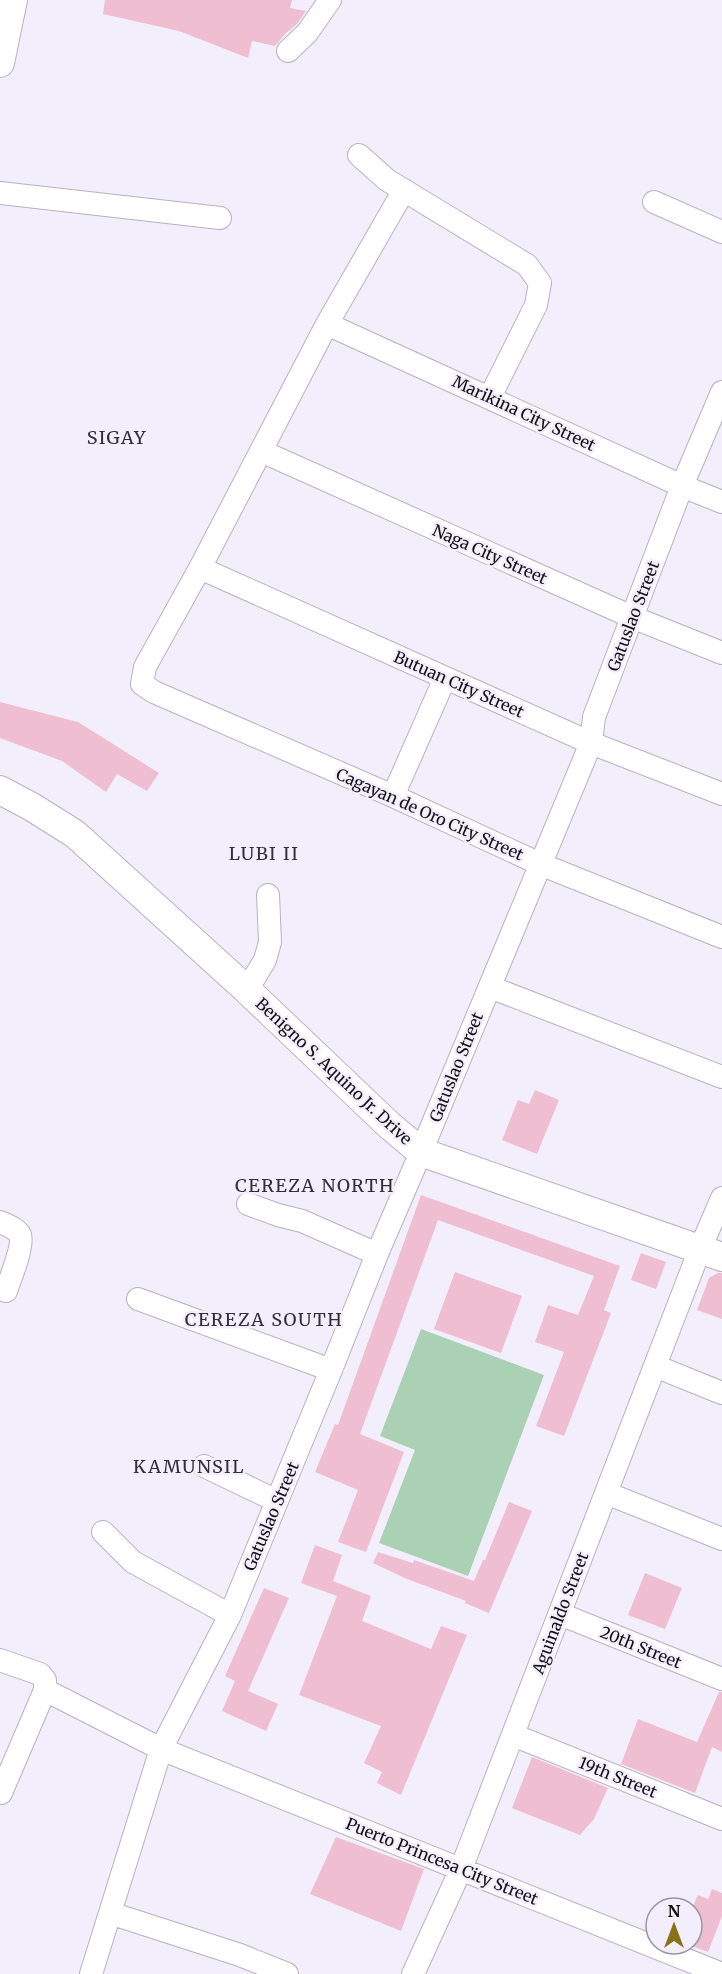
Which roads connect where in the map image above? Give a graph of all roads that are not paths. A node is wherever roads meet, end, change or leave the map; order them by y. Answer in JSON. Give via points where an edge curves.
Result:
{"nodes":[{"id":1,"x":13,"y":0,"type":"edge"},
{"id":2,"x":330,"y":0,"type":"edge"},
{"id":3,"x":288,"y":51,"type":"dead end"},
{"id":4,"x":0,"y":63,"type":"edge"},
{"id":5,"x":359,"y":156,"type":"dead end"},
{"id":6,"x":404,"y":190,"type":"junction"},
{"id":7,"x":0,"y":193,"type":"edge"},
{"id":8,"x":654,"y":202,"type":"dead end"},
{"id":9,"x":220,"y":218,"type":"dead end"},
{"id":10,"x":722,"y":232,"type":"edge"},
{"id":11,"x":327,"y":324,"type":"junction"},
{"id":12,"x":722,"y":392,"type":"edge"},
{"id":13,"x":490,"y":397,"type":"junction"},
{"id":14,"x":261,"y":451,"type":"junction"},
{"id":15,"x":682,"y":486,"type":"junction"},
{"id":16,"x":722,"y":502,"type":"edge"},
{"id":17,"x":200,"y":568,"type":"junction"},
{"id":18,"x":632,"y":617,"type":"junction"},
{"id":19,"x":722,"y":652,"type":"edge"},
{"id":20,"x":445,"y":678,"type":"junction"},
{"id":21,"x":591,"y":743,"type":"junction"},
{"id":22,"x":0,"y":790,"type":"edge"},
{"id":23,"x":722,"y":794,"type":"edge"},
{"id":24,"x":393,"y":796,"type":"junction"},
{"id":25,"x":540,"y":864,"type":"junction"},
{"id":26,"x":268,"y":895,"type":"dead end"},
{"id":27,"x":722,"y":937,"type":"edge"},
{"id":28,"x":490,"y":987,"type":"junction"},
{"id":29,"x":247,"y":990,"type":"junction"},
{"id":30,"x":722,"y":1077,"type":"edge"},
{"id":31,"x":421,"y":1152,"type":"junction"},
{"id":32,"x":722,"y":1198,"type":"edge"},
{"id":33,"x":248,"y":1204,"type":"dead end"},
{"id":34,"x":0,"y":1222,"type":"edge"},
{"id":35,"x":711,"y":1253,"type":"edge"},
{"id":36,"x":377,"y":1254,"type":"junction"},
{"id":37,"x":6,"y":1292,"type":"dead end"},
{"id":38,"x":138,"y":1299,"type":"dead end"},
{"id":39,"x":655,"y":1366,"type":"junction"},
{"id":40,"x":332,"y":1370,"type":"junction"},
{"id":41,"x":722,"y":1393,"type":"edge"},
{"id":42,"x":204,"y":1466,"type":"dead end"},
{"id":43,"x":606,"y":1493,"type":"junction"},
{"id":44,"x":277,"y":1500,"type":"junction"},
{"id":45,"x":103,"y":1532,"type":"dead end"},
{"id":46,"x":722,"y":1539,"type":"edge"},
{"id":47,"x":560,"y":1614,"type":"junction"},
{"id":48,"x":230,"y":1615,"type":"junction"},
{"id":49,"x":0,"y":1660,"type":"edge"},
{"id":50,"x":722,"y":1679,"type":"edge"},
{"id":51,"x":45,"y":1690,"type":"junction"},
{"id":52,"x":513,"y":1735,"type":"junction"},
{"id":53,"x":161,"y":1749,"type":"junction"},
{"id":54,"x":7,"y":1761,"type":"edge"},
{"id":55,"x":1,"y":1793,"type":"edge"},
{"id":56,"x":722,"y":1819,"type":"edge"},
{"id":57,"x":461,"y":1869,"type":"junction"},
{"id":58,"x":110,"y":1913,"type":"junction"},
{"id":59,"x":91,"y":1974,"type":"edge"},
{"id":60,"x":287,"y":1974,"type":"edge"},
{"id":61,"x":413,"y":1974,"type":"edge"},
{"id":62,"x":722,"y":1974,"type":"edge"}],
"edges":[{"from":1,"to":4,"type":"main road"},
{"from":2,"to":3,"type":"street"},
{"from":5,"to":6,"type":"street"},
{"from":6,"to":11,"type":"street"},
{"from":6,"to":13,"type":"street","via":[[527,265],[540,283],[536,305]]},
{"from":7,"to":9,"type":"street"},
{"from":8,"to":10,"type":"street"},
{"from":11,"to":13,"type":"street","name":"Marikina City Street"},
{"from":11,"to":14,"type":"street"},
{"from":12,"to":15,"type":"street","name":"Gatuslao Street"},
{"from":13,"to":15,"type":"street","name":"Marikina City Street"},
{"from":14,"to":17,"type":"street"},
{"from":14,"to":18,"type":"street","name":"Naga City Street"},
{"from":15,"to":16,"type":"street","name":"Marikina City Street"},
{"from":15,"to":18,"type":"street","name":"Gatuslao Street"},
{"from":17,"to":20,"type":"street","name":"Butuan City Street"},
{"from":17,"to":24,"type":"street","name":"Cagayan de Oro City Street","via":[[145,667],[142,684]]},
{"from":18,"to":19,"type":"street","name":"Naga City Street"},
{"from":18,"to":21,"type":"street","name":"Gatuslao Street","via":[[594,717]]},
{"from":20,"to":21,"type":"street","name":"Butuan City Street"},
{"from":20,"to":24,"type":"street"},
{"from":21,"to":23,"type":"street","name":"Butuan City Street"},
{"from":21,"to":25,"type":"street","name":"Gatuslao Street"},
{"from":22,"to":29,"type":"main road","name":"Benigno S. Aquino Jr. Drive","via":[[75,834]]},
{"from":24,"to":25,"type":"street","name":"Cagayan de Oro City Street"},
{"from":25,"to":27,"type":"street","name":"Cagayan de Oro City Street"},
{"from":25,"to":28,"type":"street","name":"Gatuslao Street"},
{"from":26,"to":29,"type":"street","via":[[270,942],[265,960]]},
{"from":28,"to":30,"type":"street"},
{"from":28,"to":31,"type":"street","name":"Gatuslao Street"},
{"from":29,"to":31,"type":"main road","name":"Benigno S. Aquino Jr. Drive"},
{"from":31,"to":35,"type":"main road","name":"Benigno S. Aquino Jr. Drive"},
{"from":31,"to":36,"type":"street","name":"Gatuslao Street"},
{"from":32,"to":35,"type":"street","name":"Aguinaldo Street"},
{"from":33,"to":36,"type":"street","via":[[302,1221]]},
{"from":34,"to":37,"type":"street","via":[[19,1233],[21,1242]]},
{"from":35,"to":39,"type":"street","name":"Aguinaldo Street"},
{"from":36,"to":40,"type":"street","name":"Gatuslao Street"},
{"from":38,"to":40,"type":"street"},
{"from":39,"to":41,"type":"street"},
{"from":39,"to":43,"type":"street","name":"Aguinaldo Street"},
{"from":40,"to":44,"type":"street","name":"Gatuslao Street"},
{"from":42,"to":44,"type":"street"},
{"from":43,"to":46,"type":"street"},
{"from":43,"to":47,"type":"street","name":"Aguinaldo Street"},
{"from":44,"to":48,"type":"street","name":"Gatuslao Street"},
{"from":45,"to":48,"type":"street","via":[[133,1562]]},
{"from":47,"to":50,"type":"street","name":"20th Street"},
{"from":47,"to":52,"type":"street","name":"Aguinaldo Street"},
{"from":48,"to":53,"type":"street","name":"Gatuslao Street"},
{"from":49,"to":51,"type":"street","via":[[40,1674]]},
{"from":51,"to":53,"type":"street","name":"Puerto Princesa City Street"},
{"from":51,"to":54,"type":"street"},
{"from":52,"to":56,"type":"street","name":"19th Street"},
{"from":52,"to":57,"type":"street","name":"Aguinaldo Street"},
{"from":53,"to":57,"type":"street","name":"Puerto Princesa City Street"},
{"from":53,"to":58,"type":"street","name":"Gatuslao Street"},
{"from":54,"to":55,"type":"street"},
{"from":57,"to":61,"type":"street","name":"Aguinaldo Street"},
{"from":57,"to":62,"type":"street","name":"Puerto Princesa City Street"},
{"from":58,"to":59,"type":"street","name":"Gatuslao Street"},
{"from":58,"to":60,"type":"street"}]}
